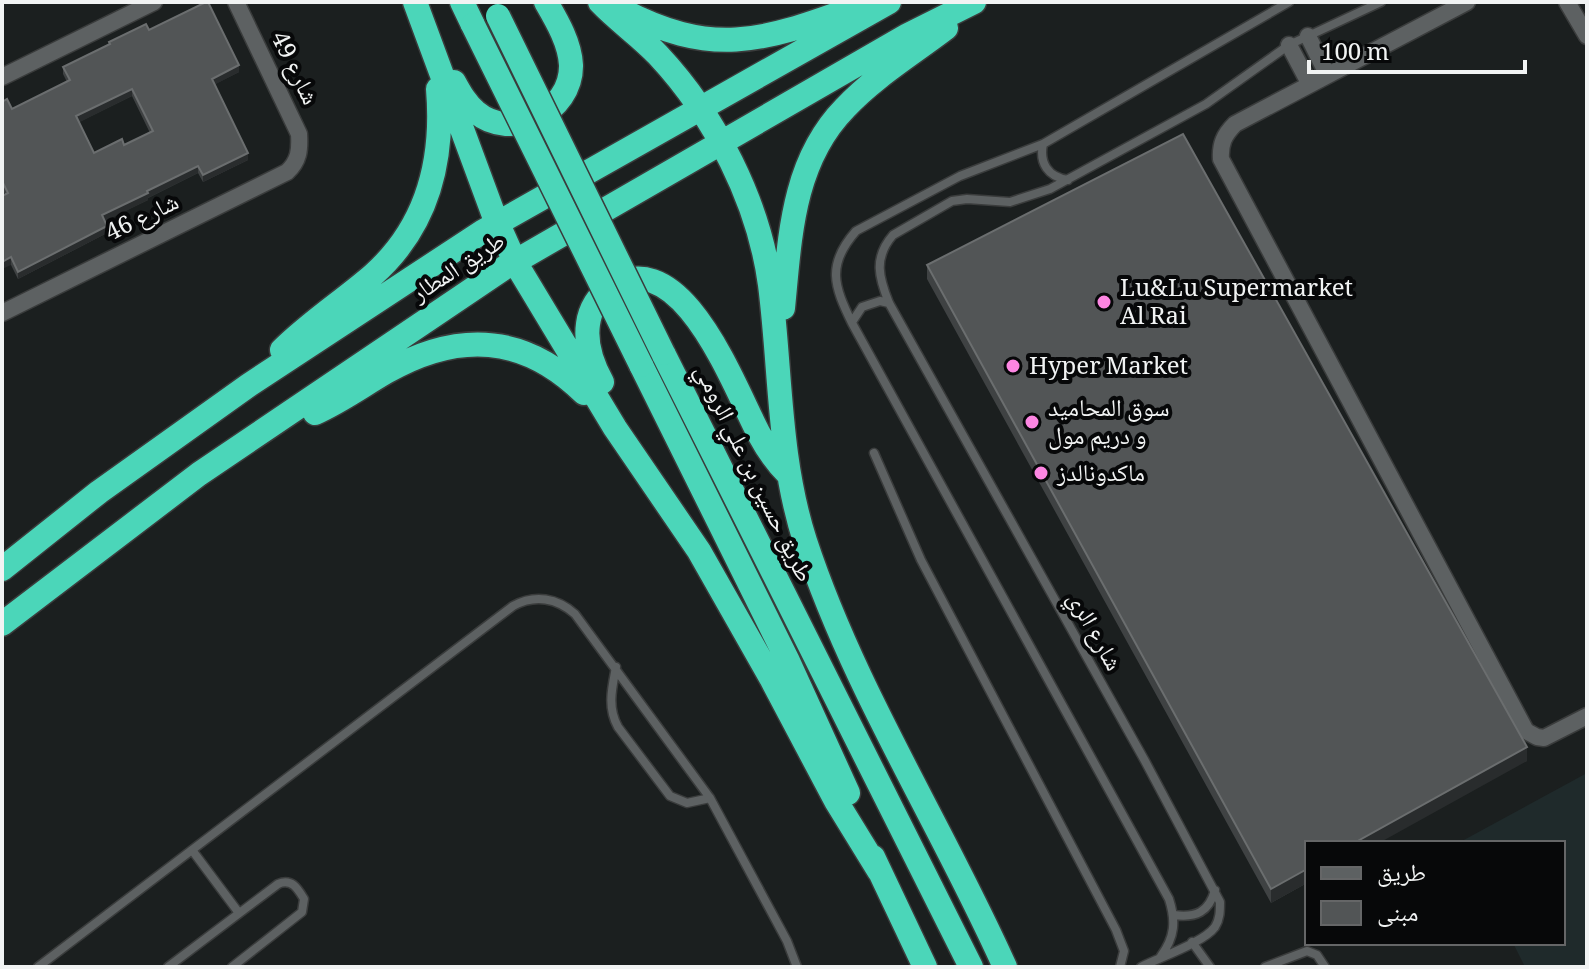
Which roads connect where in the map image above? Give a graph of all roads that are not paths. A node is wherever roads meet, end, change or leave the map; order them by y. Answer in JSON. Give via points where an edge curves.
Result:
{"nodes":[{"id":1,"x":154,"y":2,"type":"edge"},
{"id":2,"x":236,"y":2,"type":"edge"},
{"id":3,"x":415,"y":2,"type":"edge"},
{"id":4,"x":462,"y":2,"type":"edge"},
{"id":5,"x":546,"y":2,"type":"edge"},
{"id":6,"x":600,"y":2,"type":"edge"},
{"id":7,"x":608,"y":2,"type":"edge"},
{"id":8,"x":871,"y":2,"type":"edge"},
{"id":9,"x":889,"y":2,"type":"edge"},
{"id":10,"x":974,"y":2,"type":"edge"},
{"id":11,"x":981,"y":2,"type":"edge"},
{"id":12,"x":1289,"y":2,"type":"edge"},
{"id":13,"x":1381,"y":2,"type":"edge"},
{"id":14,"x":1467,"y":2,"type":"edge"},
{"id":15,"x":1567,"y":2,"type":"edge"},
{"id":16,"x":495,"y":9,"type":"edge"},
{"id":17,"x":1308,"y":36,"type":"junction"},
{"id":18,"x":1587,"y":36,"type":"edge"},
{"id":19,"x":1289,"y":45,"type":"junction"},
{"id":20,"x":435,"y":59,"type":"junction"},
{"id":21,"x":1327,"y":74,"type":"junction"},
{"id":22,"x":2,"y":77,"type":"edge"},
{"id":23,"x":1309,"y":83,"type":"junction"},
{"id":24,"x":698,"y":108,"type":"junction"},
{"id":25,"x":721,"y":142,"type":"junction"},
{"id":26,"x":1043,"y":144,"type":"junction"},
{"id":27,"x":298,"y":157,"type":"joint"},
{"id":28,"x":1069,"y":180,"type":"junction"},
{"id":29,"x":498,"y":223,"type":"junction"},
{"id":30,"x":515,"y":262,"type":"junction"},
{"id":31,"x":889,"y":303,"type":"junction"},
{"id":32,"x":2,"y":313,"type":"edge"},
{"id":33,"x":852,"y":323,"type":"junction"},
{"id":34,"x":778,"y":370,"type":"junction"},
{"id":35,"x":249,"y":385,"type":"junction"},
{"id":36,"x":279,"y":422,"type":"junction"},
{"id":37,"x":615,"y":428,"type":"junction"},
{"id":38,"x":874,"y":453,"type":"dead end"},
{"id":39,"x":788,"y":474,"type":"junction"},
{"id":40,"x":2,"y":569,"type":"edge"},
{"id":41,"x":2,"y":624,"type":"edge"},
{"id":42,"x":616,"y":667,"type":"junction"},
{"id":43,"x":1587,"y":716,"type":"edge"},
{"id":44,"x":710,"y":798,"type":"junction"},
{"id":45,"x":192,"y":850,"type":"junction"},
{"id":46,"x":879,"y":871,"type":"junction"},
{"id":47,"x":1215,"y":889,"type":"junction"},
{"id":48,"x":239,"y":913,"type":"junction"},
{"id":49,"x":1174,"y":915,"type":"junction"},
{"id":50,"x":1192,"y":942,"type":"junction"},
{"id":51,"x":1161,"y":957,"type":"junction"},
{"id":52,"x":1005,"y":963,"type":"edge"},
{"id":53,"x":38,"y":967,"type":"edge"},
{"id":54,"x":168,"y":967,"type":"edge"},
{"id":55,"x":232,"y":967,"type":"edge"},
{"id":56,"x":797,"y":967,"type":"edge"},
{"id":57,"x":925,"y":967,"type":"edge"},
{"id":58,"x":971,"y":967,"type":"edge"},
{"id":59,"x":1120,"y":967,"type":"edge"},
{"id":60,"x":1141,"y":967,"type":"edge"},
{"id":61,"x":1210,"y":967,"type":"edge"},
{"id":62,"x":1265,"y":967,"type":"edge"},
{"id":63,"x":1325,"y":967,"type":"edge"}],
"edges":[{"from":1,"to":22,"type":"street"},
{"from":2,"to":27,"type":"street","name":"شارع 49","via":[[293,118]]},
{"from":3,"to":20,"type":"highway"},
{"from":4,"to":46,"type":"highway","bridge":true,"via":[[814,715]]},
{"from":5,"to":20,"type":"highway","via":[[567,45],[571,67],[555,105],[538,118],[517,124],[477,113]]},
{"from":6,"to":24,"type":"highway","via":[[657,54]]},
{"from":7,"to":8,"type":"highway","via":[[655,26],[732,41],[775,35]]},
{"from":9,"to":24,"type":"highway","name":"طريق المطار"},
{"from":10,"to":25,"type":"highway","name":"طريق المطار"},
{"from":11,"to":34,"type":"highway","via":[[856,98],[816,146],[793,216]]},
{"from":12,"to":26,"type":"lane"},
{"from":13,"to":17,"type":"lane","name":"شارع الري"},
{"from":14,"to":21,"type":"street"},
{"from":15,"to":18,"type":"street"},
{"from":16,"to":58,"type":"highway","name":"طريق حسين بن علي الرومي","bridge":true},
{"from":17,"to":19,"type":"lane","name":"شارع الري"},
{"from":17,"to":21,"type":"street"},
{"from":19,"to":23,"type":"street"},
{"from":19,"to":28,"type":"lane","name":"شارع الري","via":[[1206,104]]},
{"from":20,"to":29,"type":"highway"},
{"from":20,"to":35,"type":"highway","via":[[437,161],[409,233],[375,274],[313,322]]},
{"from":21,"to":23,"type":"street"},
{"from":23,"to":43,"type":"street","via":[[1229,130],[1220,151],[1225,168],[1526,731],[1544,738]]},
{"from":24,"to":25,"type":"highway"},
{"from":24,"to":29,"type":"highway","name":"طريق المطار"},
{"from":25,"to":30,"type":"highway","name":"طريق المطار"},
{"from":25,"to":34,"type":"highway","via":[[744,185],[759,230]]},
{"from":26,"to":28,"type":"lane","via":[[1046,169]]},
{"from":26,"to":33,"type":"lane","via":[[967,173],[856,231],[843,245],[835,281]]},
{"from":27,"to":32,"type":"street","name":"شارع 46","via":[[287,172]]},
{"from":28,"to":31,"type":"lane","name":"شارع الري","via":[[1010,202],[952,201],[901,229],[886,242],[879,261]]},
{"from":29,"to":30,"type":"highway"},
{"from":29,"to":35,"type":"highway","name":"طريق المطار"},
{"from":30,"to":36,"type":"highway","name":"طريق المطار"},
{"from":30,"to":37,"type":"highway"},
{"from":31,"to":33,"type":"lane","via":[[862,307]]},
{"from":31,"to":47,"type":"lane","name":"شارع الري"},
{"from":33,"to":49,"type":"lane"},
{"from":34,"to":39,"type":"highway"},
{"from":35,"to":40,"type":"highway","name":"طريق المطار"},
{"from":36,"to":37,"type":"highway","via":[[329,407],[424,354],[478,344],[523,351],[553,366]]},
{"from":36,"to":41,"type":"highway","name":"طريق المطار","via":[[199,474]]},
{"from":37,"to":39,"type":"highway","via":[[614,404],[589,351],[589,318],[596,301],[610,288],[636,279],[655,282],[672,291],[699,322],[764,445]]},
{"from":37,"to":46,"type":"highway","via":[[699,551]]},
{"from":38,"to":59,"type":"lane","via":[[921,560],[1116,930],[1124,951]]},
{"from":39,"to":52,"type":"highway","via":[[804,538],[853,661]]},
{"from":42,"to":44,"type":"lane"},
{"from":42,"to":44,"type":"lane","via":[[610,700],[618,727],[670,796],[687,803]]},
{"from":42,"to":45,"type":"lane","via":[[568,608],[550,599],[521,601]]},
{"from":44,"to":56,"type":"lane"},
{"from":45,"to":48,"type":"lane"},
{"from":45,"to":53,"type":"lane"},
{"from":46,"to":57,"type":"highway"},
{"from":47,"to":49,"type":"lane","via":[[1212,903],[1202,913]]},
{"from":47,"to":50,"type":"lane","name":"شارع الري","via":[[1220,916],[1214,928]]},
{"from":48,"to":54,"type":"lane"},
{"from":48,"to":55,"type":"lane","via":[[282,882],[295,885],[305,902],[302,912]]},
{"from":49,"to":51,"type":"lane","via":[[1170,945]]},
{"from":50,"to":51,"type":"lane","name":"شارع الري"},
{"from":50,"to":61,"type":"lane"},
{"from":51,"to":60,"type":"lane","name":"شارع الري"},
{"from":62,"to":63,"type":"lane","via":[[1307,951]]}]}
